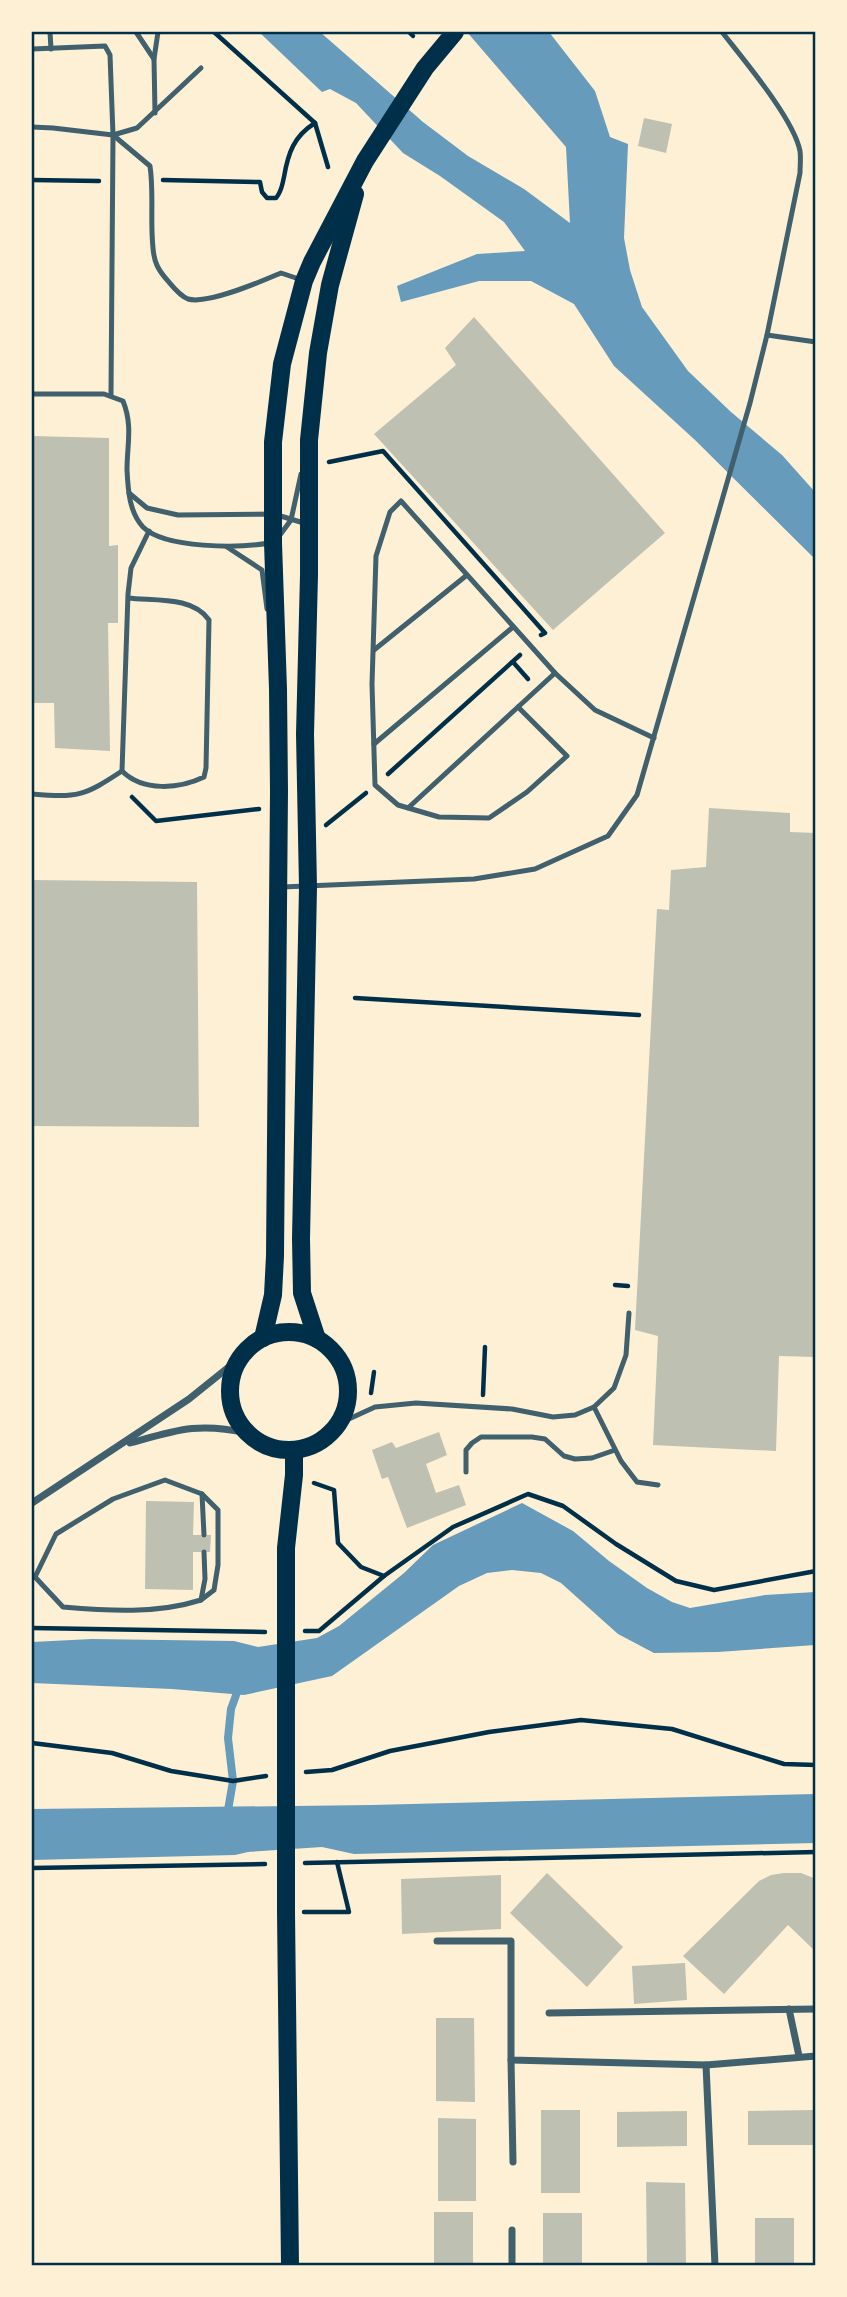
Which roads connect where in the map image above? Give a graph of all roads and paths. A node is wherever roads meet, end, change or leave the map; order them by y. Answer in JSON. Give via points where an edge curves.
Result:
{"nodes":[{"id":1,"x":50,"y":32,"type":"edge"},
{"id":2,"x":136,"y":32,"type":"edge"},
{"id":3,"x":158,"y":32,"type":"edge"},
{"id":4,"x":214,"y":32,"type":"edge"},
{"id":5,"x":455,"y":32,"type":"edge"},
{"id":6,"x":722,"y":32,"type":"edge"},
{"id":7,"x":32,"y":49,"type":"edge"},
{"id":8,"x":51,"y":49,"type":"junction"},
{"id":9,"x":154,"y":58,"type":"junction"},
{"id":10,"x":201,"y":68,"type":"dead end"},
{"id":11,"x":155,"y":113,"type":"junction"},
{"id":12,"x":315,"y":123,"type":"junction"},
{"id":13,"x":32,"y":127,"type":"edge"},
{"id":14,"x":113,"y":135,"type":"junction"},
{"id":15,"x":365,"y":161,"type":"junction"},
{"id":16,"x":328,"y":167,"type":"dead end"},
{"id":17,"x":32,"y":180,"type":"edge"},
{"id":18,"x":152,"y":180,"type":"junction"},
{"id":19,"x":112,"y":181,"type":"junction"},
{"id":20,"x":304,"y":281,"type":"junction"},
{"id":21,"x":767,"y":335,"type":"junction"},
{"id":22,"x":816,"y":342,"type":"edge"},
{"id":23,"x":32,"y":394,"type":"edge"},
{"id":24,"x":111,"y":395,"type":"junction"},
{"id":25,"x":309,"y":440,"type":"junction"},
{"id":26,"x":309,"y":466,"type":"junction"},
{"id":27,"x":129,"y":493,"type":"junction"},
{"id":28,"x":283,"y":517,"type":"junction"},
{"id":29,"x":309,"y":524,"type":"junction"},
{"id":30,"x":149,"y":531,"type":"junction"},
{"id":31,"x":273,"y":543,"type":"junction"},
{"id":32,"x":225,"y":546,"type":"junction"},
{"id":33,"x":467,"y":575,"type":"junction"},
{"id":34,"x":128,"y":598,"type":"junction"},
{"id":35,"x":513,"y":627,"type":"junction"},
{"id":36,"x":530,"y":646,"type":"junction"},
{"id":37,"x":374,"y":650,"type":"junction"},
{"id":38,"x":513,"y":662,"type":"junction"},
{"id":39,"x":555,"y":673,"type":"junction"},
{"id":40,"x":278,"y":689,"type":"junction"},
{"id":41,"x":537,"y":690,"type":"junction"},
{"id":42,"x":518,"y":707,"type":"junction"},
{"id":43,"x":654,"y":738,"type":"junction"},
{"id":44,"x":374,"y":744,"type":"junction"},
{"id":45,"x":122,"y":771,"type":"junction"},
{"id":46,"x":112,"y":777,"type":"junction"},
{"id":47,"x":375,"y":785,"type":"junction"},
{"id":48,"x":32,"y":794,"type":"edge"},
{"id":49,"x":260,"y":808,"type":"dead end"},
{"id":50,"x":408,"y":808,"type":"junction"},
{"id":51,"x":307,"y":842,"type":"junction"},
{"id":52,"x":279,"y":887,"type":"junction"},
{"id":53,"x":308,"y":887,"type":"junction"},
{"id":54,"x":355,"y":998,"type":"dead end"},
{"id":55,"x":639,"y":1015,"type":"dead end"},
{"id":56,"x":615,"y":1285,"type":"dead end"},
{"id":57,"x":628,"y":1286,"type":"dead end"},
{"id":58,"x":629,"y":1313,"type":"dead end"},
{"id":59,"x":263,"y":1338,"type":"junction"},
{"id":60,"x":317,"y":1339,"type":"junction"},
{"id":61,"x":240,"y":1358,"type":"junction"},
{"id":62,"x":594,"y":1406,"type":"junction"},
{"id":63,"x":338,"y":1424,"type":"junction"},
{"id":64,"x":247,"y":1433,"type":"junction"},
{"id":65,"x":122,"y":1445,"type":"junction"},
{"id":66,"x":294,"y":1450,"type":"junction"},
{"id":67,"x":615,"y":1450,"type":"junction"},
{"id":68,"x":466,"y":1472,"type":"dead end"},
{"id":69,"x":294,"y":1475,"type":"junction"},
{"id":70,"x":658,"y":1485,"type":"dead end"},
{"id":71,"x":202,"y":1494,"type":"junction"},
{"id":72,"x":32,"y":1503,"type":"edge"},
{"id":73,"x":204,"y":1535,"type":"dead end"},
{"id":74,"x":204,"y":1552,"type":"dead end"},
{"id":75,"x":816,"y":1571,"type":"edge"},
{"id":76,"x":384,"y":1576,"type":"junction"},
{"id":77,"x":33,"y":1577,"type":"edge"},
{"id":78,"x":201,"y":1600,"type":"junction"},
{"id":79,"x":32,"y":1628,"type":"edge"},
{"id":80,"x":271,"y":1632,"type":"dead end"},
{"id":81,"x":295,"y":1632,"type":"dead end"},
{"id":82,"x":32,"y":1744,"type":"edge"},
{"id":83,"x":816,"y":1765,"type":"edge"},
{"id":84,"x":296,"y":1773,"type":"dead end"},
{"id":85,"x":272,"y":1775,"type":"dead end"},
{"id":86,"x":816,"y":1852,"type":"edge"},
{"id":87,"x":337,"y":1862,"type":"junction"},
{"id":88,"x":295,"y":1863,"type":"dead end"},
{"id":89,"x":267,"y":1864,"type":"dead end"},
{"id":90,"x":32,"y":1868,"type":"edge"},
{"id":91,"x":286,"y":1912,"type":"junction"},
{"id":92,"x":437,"y":1941,"type":"dead end"},
{"id":93,"x":789,"y":2009,"type":"junction"},
{"id":94,"x":816,"y":2009,"type":"edge"},
{"id":95,"x":549,"y":2013,"type":"dead end"},
{"id":96,"x":799,"y":2056,"type":"junction"},
{"id":97,"x":816,"y":2056,"type":"edge"},
{"id":98,"x":511,"y":2060,"type":"junction"},
{"id":99,"x":706,"y":2065,"type":"junction"},
{"id":100,"x":513,"y":2162,"type":"dead end"},
{"id":101,"x":512,"y":2230,"type":"dead end"},
{"id":102,"x":290,"y":2260,"type":"edge"},
{"id":103,"x":512,"y":2266,"type":"edge"},
{"id":104,"x":715,"y":2266,"type":"edge"}],
"edges":[{"from":1,"to":8,"type":"lane"},
{"from":2,"to":9,"type":"lane"},
{"from":3,"to":9,"type":"lane"},
{"from":4,"to":12,"type":"path"},
{"from":5,"to":15,"type":"main road","via":[[425,68]]},
{"from":6,"to":21,"type":"lane","via":[[794,132],[800,152],[794,209]]},
{"from":7,"to":8,"type":"lane"},
{"from":8,"to":14,"type":"lane","via":[[106,46]]},
{"from":9,"to":11,"type":"lane"},
{"from":10,"to":11,"type":"lane"},
{"from":11,"to":14,"type":"lane","via":[[137,128]]},
{"from":12,"to":16,"type":"path"},
{"from":12,"to":18,"type":"path","via":[[290,150],[276,198],[267,198],[260,182]]},
{"from":13,"to":14,"type":"lane"},
{"from":14,"to":18,"type":"lane","via":[[150,166]]},
{"from":14,"to":19,"type":"lane"},
{"from":15,"to":20,"type":"main road"},
{"from":15,"to":25,"type":"main road","via":[[330,285]]},
{"from":17,"to":19,"type":"path"},
{"from":18,"to":20,"type":"lane","via":[[157,269],[188,299],[252,286],[281,273]]},
{"from":19,"to":24,"type":"lane"},
{"from":20,"to":28,"type":"main road","via":[[282,364],[273,442]]},
{"from":21,"to":22,"type":"lane"},
{"from":21,"to":43,"type":"lane"},
{"from":23,"to":24,"type":"lane"},
{"from":24,"to":27,"type":"lane","via":[[123,401],[130,417]]},
{"from":25,"to":26,"type":"main road"},
{"from":25,"to":28,"type":"lane"},
{"from":26,"to":29,"type":"main road"},
{"from":26,"to":36,"type":"path","via":[[383,451],[544,633]]},
{"from":27,"to":28,"type":"lane","via":[[147,508],[178,515]]},
{"from":27,"to":30,"type":"lane","via":[[134,511]]},
{"from":28,"to":29,"type":"lane"},
{"from":28,"to":31,"type":"main road"},
{"from":29,"to":51,"type":"main road"},
{"from":30,"to":32,"type":"lane","via":[[176,542]]},
{"from":30,"to":34,"type":"lane","via":[[131,568]]},
{"from":31,"to":32,"type":"lane"},
{"from":31,"to":40,"type":"main road"},
{"from":32,"to":40,"type":"lane","via":[[262,570]]},
{"from":33,"to":35,"type":"lane"},
{"from":33,"to":37,"type":"lane"},
{"from":33,"to":37,"type":"lane","via":[[401,501],[390,512],[376,556]]},
{"from":34,"to":45,"type":"lane"},
{"from":34,"to":45,"type":"lane","via":[[188,603],[209,620],[206,768],[204,777],[169,786],[132,780]]},
{"from":35,"to":36,"type":"lane"},
{"from":35,"to":44,"type":"lane"},
{"from":36,"to":38,"type":"path"},
{"from":36,"to":39,"type":"lane"},
{"from":37,"to":44,"type":"lane"},
{"from":38,"to":41,"type":"path"},
{"from":38,"to":47,"type":"path"},
{"from":39,"to":41,"type":"lane"},
{"from":39,"to":43,"type":"lane","via":[[595,710]]},
{"from":40,"to":52,"type":"main road"},
{"from":41,"to":42,"type":"lane"},
{"from":42,"to":50,"type":"lane"},
{"from":42,"to":50,"type":"lane","via":[[567,756],[489,818],[439,817]]},
{"from":43,"to":53,"type":"lane","via":[[637,795],[608,836],[536,869],[474,879]]},
{"from":44,"to":47,"type":"lane"},
{"from":45,"to":46,"type":"lane"},
{"from":46,"to":48,"type":"lane","via":[[81,795]]},
{"from":46,"to":49,"type":"path","via":[[156,821]]},
{"from":47,"to":50,"type":"lane"},
{"from":47,"to":51,"type":"path"},
{"from":51,"to":53,"type":"main road"},
{"from":52,"to":53,"type":"lane"},
{"from":52,"to":59,"type":"main road","via":[[275,1256],[273,1295]]},
{"from":53,"to":60,"type":"main road","via":[[302,1293]]},
{"from":54,"to":55,"type":"path"},
{"from":56,"to":57,"type":"path"},
{"from":58,"to":62,"type":"lane","via":[[626,1354],[614,1388]]},
{"from":59,"to":60,"type":"main road","via":[[275,1332]]},
{"from":59,"to":61,"type":"main road"},
{"from":60,"to":63,"type":"main road","via":[[338,1356],[348,1382],[345,1410]]},
{"from":61,"to":64,"type":"main road","via":[[229,1392],[237,1420]]},
{"from":61,"to":65,"type":"street"},
{"from":62,"to":63,"type":"lane","via":[[575,1415],[553,1417],[512,1409],[416,1403],[375,1407]]},
{"from":62,"to":67,"type":"lane"},
{"from":63,"to":66,"type":"main road","via":[[329,1435]]},
{"from":64,"to":65,"type":"street","via":[[220,1427],[183,1428]]},
{"from":64,"to":66,"type":"main road","via":[[276,1449]]},
{"from":65,"to":72,"type":"street"},
{"from":66,"to":69,"type":"main road"},
{"from":67,"to":68,"type":"lane","via":[[575,1459],[564,1456],[545,1439],[481,1437],[466,1450]]},
{"from":67,"to":70,"type":"lane","via":[[636,1482]]},
{"from":69,"to":76,"type":"path","via":[[334,1490],[338,1544],[361,1567]]},
{"from":69,"to":91,"type":"main road","via":[[286,1548]]},
{"from":71,"to":73,"type":"lane"},
{"from":71,"to":77,"type":"lane","via":[[165,1480],[113,1499],[56,1534]]},
{"from":71,"to":78,"type":"lane","via":[[218,1510],[218,1565],[214,1590]]},
{"from":74,"to":78,"type":"lane"},
{"from":75,"to":76,"type":"path","via":[[714,1590],[676,1581],[563,1506],[528,1494],[453,1527]]},
{"from":76,"to":81,"type":"path","via":[[319,1631]]},
{"from":77,"to":78,"type":"lane","via":[[63,1606],[175,1608]]},
{"from":79,"to":80,"type":"path"},
{"from":82,"to":85,"type":"path","via":[[112,1753],[170,1772],[233,1781]]},
{"from":83,"to":84,"type":"path","via":[[784,1764],[672,1729],[582,1720],[489,1732],[390,1752],[332,1770]]},
{"from":86,"to":87,"type":"path"},
{"from":87,"to":88,"type":"path"},
{"from":87,"to":91,"type":"path","via":[[349,1912]]},
{"from":89,"to":90,"type":"path"},
{"from":91,"to":102,"type":"main road"},
{"from":92,"to":98,"type":"street","via":[[511,1941]]},
{"from":93,"to":94,"type":"street"},
{"from":93,"to":95,"type":"street"},
{"from":93,"to":96,"type":"street"},
{"from":96,"to":97,"type":"street"},
{"from":96,"to":99,"type":"street"},
{"from":98,"to":99,"type":"street"},
{"from":98,"to":100,"type":"street"},
{"from":99,"to":104,"type":"street"},
{"from":101,"to":103,"type":"street"}]}
